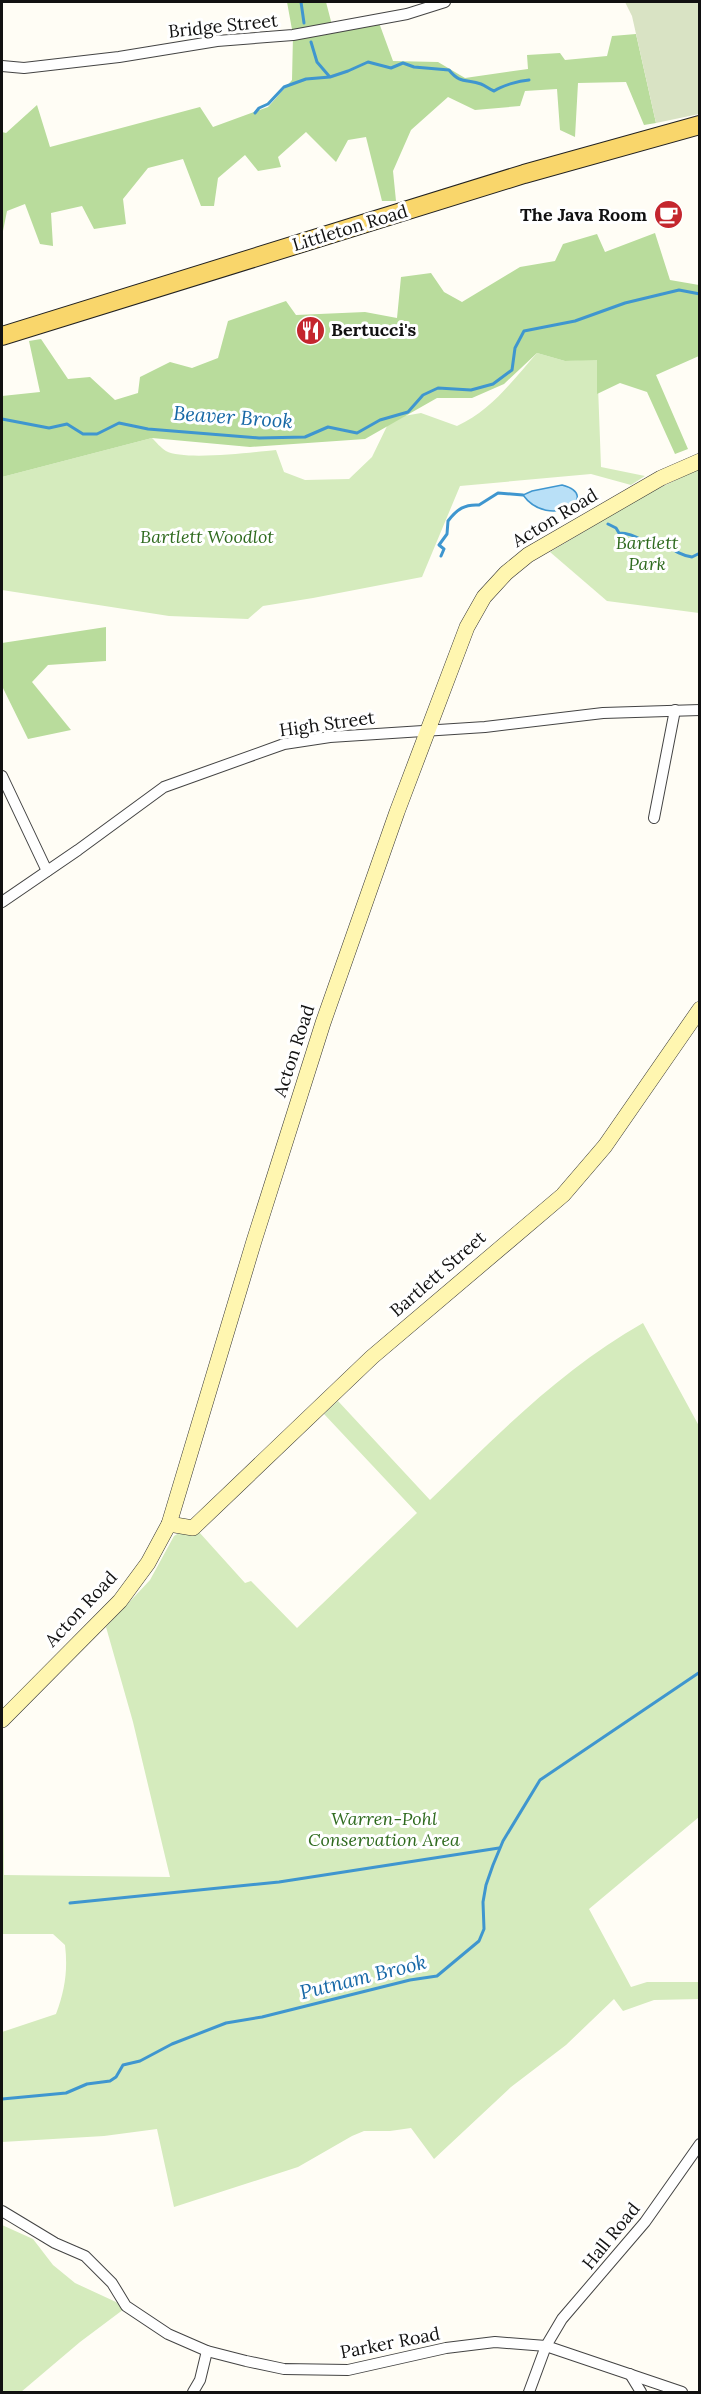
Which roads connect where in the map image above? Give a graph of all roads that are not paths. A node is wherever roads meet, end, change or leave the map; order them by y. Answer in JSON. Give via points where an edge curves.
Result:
{"nodes":[{"id":1,"x":445,"y":2,"type":"edge"},
{"id":2,"x":2,"y":66,"type":"edge"},
{"id":3,"x":699,"y":125,"type":"edge"},
{"id":4,"x":2,"y":336,"type":"edge"},
{"id":5,"x":699,"y":461,"type":"edge"},
{"id":6,"x":675,"y":710,"type":"junction"},
{"id":7,"x":699,"y":710,"type":"edge"},
{"id":8,"x":428,"y":729,"type":"junction"},
{"id":9,"x":2,"y":776,"type":"edge"},
{"id":10,"x":654,"y":818,"type":"dead end"},
{"id":11,"x":48,"y":871,"type":"junction"},
{"id":12,"x":2,"y":902,"type":"edge"},
{"id":13,"x":699,"y":1009,"type":"edge"},
{"id":14,"x":169,"y":1524,"type":"junction"},
{"id":15,"x":2,"y":1720,"type":"edge"},
{"id":16,"x":699,"y":2144,"type":"edge"},
{"id":17,"x":2,"y":2211,"type":"edge"},
{"id":18,"x":546,"y":2346,"type":"junction"},
{"id":19,"x":207,"y":2351,"type":"junction"},
{"id":20,"x":630,"y":2374,"type":"junction"},
{"id":21,"x":193,"y":2392,"type":"edge"},
{"id":22,"x":530,"y":2392,"type":"edge"},
{"id":23,"x":641,"y":2392,"type":"edge"},
{"id":24,"x":682,"y":2392,"type":"edge"}],
"edges":[{"from":1,"to":2,"type":"street","name":"Bridge Street","via":[[407,14],[293,35],[217,41],[24,68]]},
{"from":3,"to":4,"type":"main road","name":"Littleton Road","via":[[544,168]]},
{"from":5,"to":8,"type":"main road","name":"Acton Road","via":[[593,517],[528,555],[506,573],[484,597],[467,627]]},
{"from":6,"to":7,"type":"street","name":"High Street"},
{"from":6,"to":8,"type":"street","name":"High Street"},
{"from":6,"to":10,"type":"street"},
{"from":8,"to":11,"type":"street","name":"High Street","via":[[284,744],[199,773],[164,787]]},
{"from":8,"to":14,"type":"main road","name":"Acton Road","via":[[323,1023]]},
{"from":9,"to":11,"type":"street"},
{"from":11,"to":12,"type":"street","name":"High Street"},
{"from":13,"to":14,"type":"main road","name":"Bartlett Street","via":[[605,1146],[563,1195],[372,1357],[193,1528]]},
{"from":14,"to":15,"type":"main road","name":"Acton Road","via":[[148,1563],[120,1600]]},
{"from":16,"to":18,"type":"street","name":"Hall Road","via":[[645,2222],[562,2319]]},
{"from":17,"to":19,"type":"street","name":"Parker Road","via":[[85,2256],[112,2283],[126,2306],[168,2334]]},
{"from":18,"to":19,"type":"street","name":"Parker Road","via":[[476,2344],[348,2370],[318,2371],[284,2369]]},
{"from":18,"to":20,"type":"street","name":"Parker Road"},
{"from":18,"to":22,"type":"street","name":"Hall Road"},
{"from":19,"to":21,"type":"street"},
{"from":20,"to":23,"type":"street"},
{"from":20,"to":24,"type":"street","name":"Parker Road"}]}
